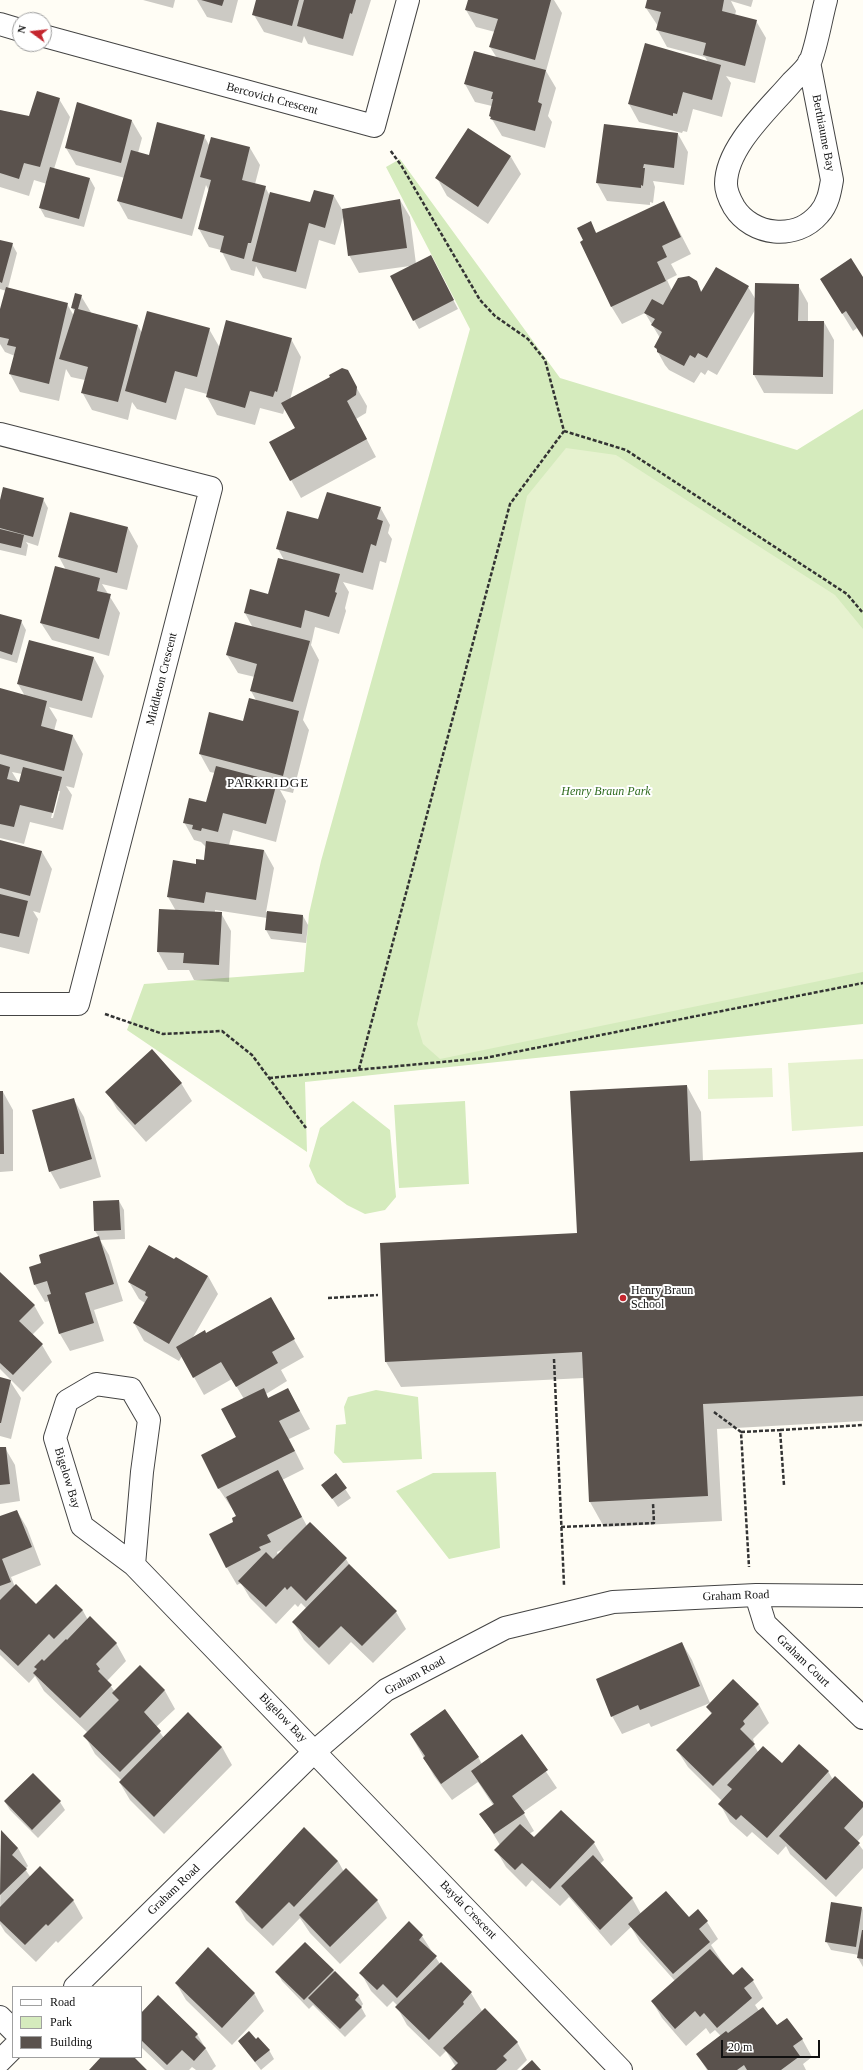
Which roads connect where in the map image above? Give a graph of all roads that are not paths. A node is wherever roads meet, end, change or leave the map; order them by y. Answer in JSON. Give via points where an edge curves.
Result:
{"nodes":[{"id":1,"x":408,"y":0,"type":"edge"},
{"id":2,"x":826,"y":0,"type":"edge"},
{"id":3,"x":0,"y":24,"type":"edge"},
{"id":4,"x":12,"y":28,"type":"edge"},
{"id":5,"x":52,"y":38,"type":"edge"},
{"id":6,"x":810,"y":62,"type":"junction"},
{"id":7,"x":0,"y":434,"type":"edge"},
{"id":8,"x":0,"y":1004,"type":"edge"},
{"id":9,"x":134,"y":1565,"type":"junction"},
{"id":10,"x":753,"y":1595,"type":"junction"},
{"id":11,"x":863,"y":1596,"type":"edge"},
{"id":12,"x":863,"y":1718,"type":"edge"},
{"id":13,"x":315,"y":1751,"type":"junction"},
{"id":14,"x":75,"y":1986,"type":"edge"},
{"id":15,"x":0,"y":2017,"type":"edge"},
{"id":16,"x":12,"y":2029,"type":"edge"},
{"id":17,"x":12,"y":2049,"type":"edge"},
{"id":18,"x":0,"y":2061,"type":"edge"},
{"id":19,"x":621,"y":2070,"type":"edge"}],
"edges":[{"from":1,"to":5,"type":"street","name":"Bercovich Crescent","via":[[374,126]]},
{"from":2,"to":6,"type":"street","name":"Berthiaume Bay"},
{"from":3,"to":4,"type":"street"},
{"from":6,"to":6,"type":"street","name":"Berthiaume Bay","via":[[736,148],[728,167],[726,185],[729,198],[746,221],[762,230],[792,231],[805,226],[819,214],[829,198],[832,180]]},
{"from":7,"to":8,"type":"street","name":"Middleton Crescent","via":[[211,488],[78,1004]]},
{"from":9,"to":9,"type":"street","name":"Bigelow Bay","via":[[149,1420],[131,1389],[96,1384],[67,1401],[55,1438],[82,1526]]},
{"from":9,"to":13,"type":"street","name":"Bigelow Bay"},
{"from":10,"to":11,"type":"street","name":"Graham Road"},
{"from":10,"to":12,"type":"street","name":"Graham Court","via":[[765,1624]]},
{"from":10,"to":13,"type":"street","name":"Graham Road","via":[[613,1602],[504,1628],[386,1690]]},
{"from":13,"to":14,"type":"street","name":"Graham Road"},
{"from":13,"to":19,"type":"street","name":"Bayda Crescent"},
{"from":15,"to":16,"type":"street"},
{"from":17,"to":18,"type":"street"}]}
